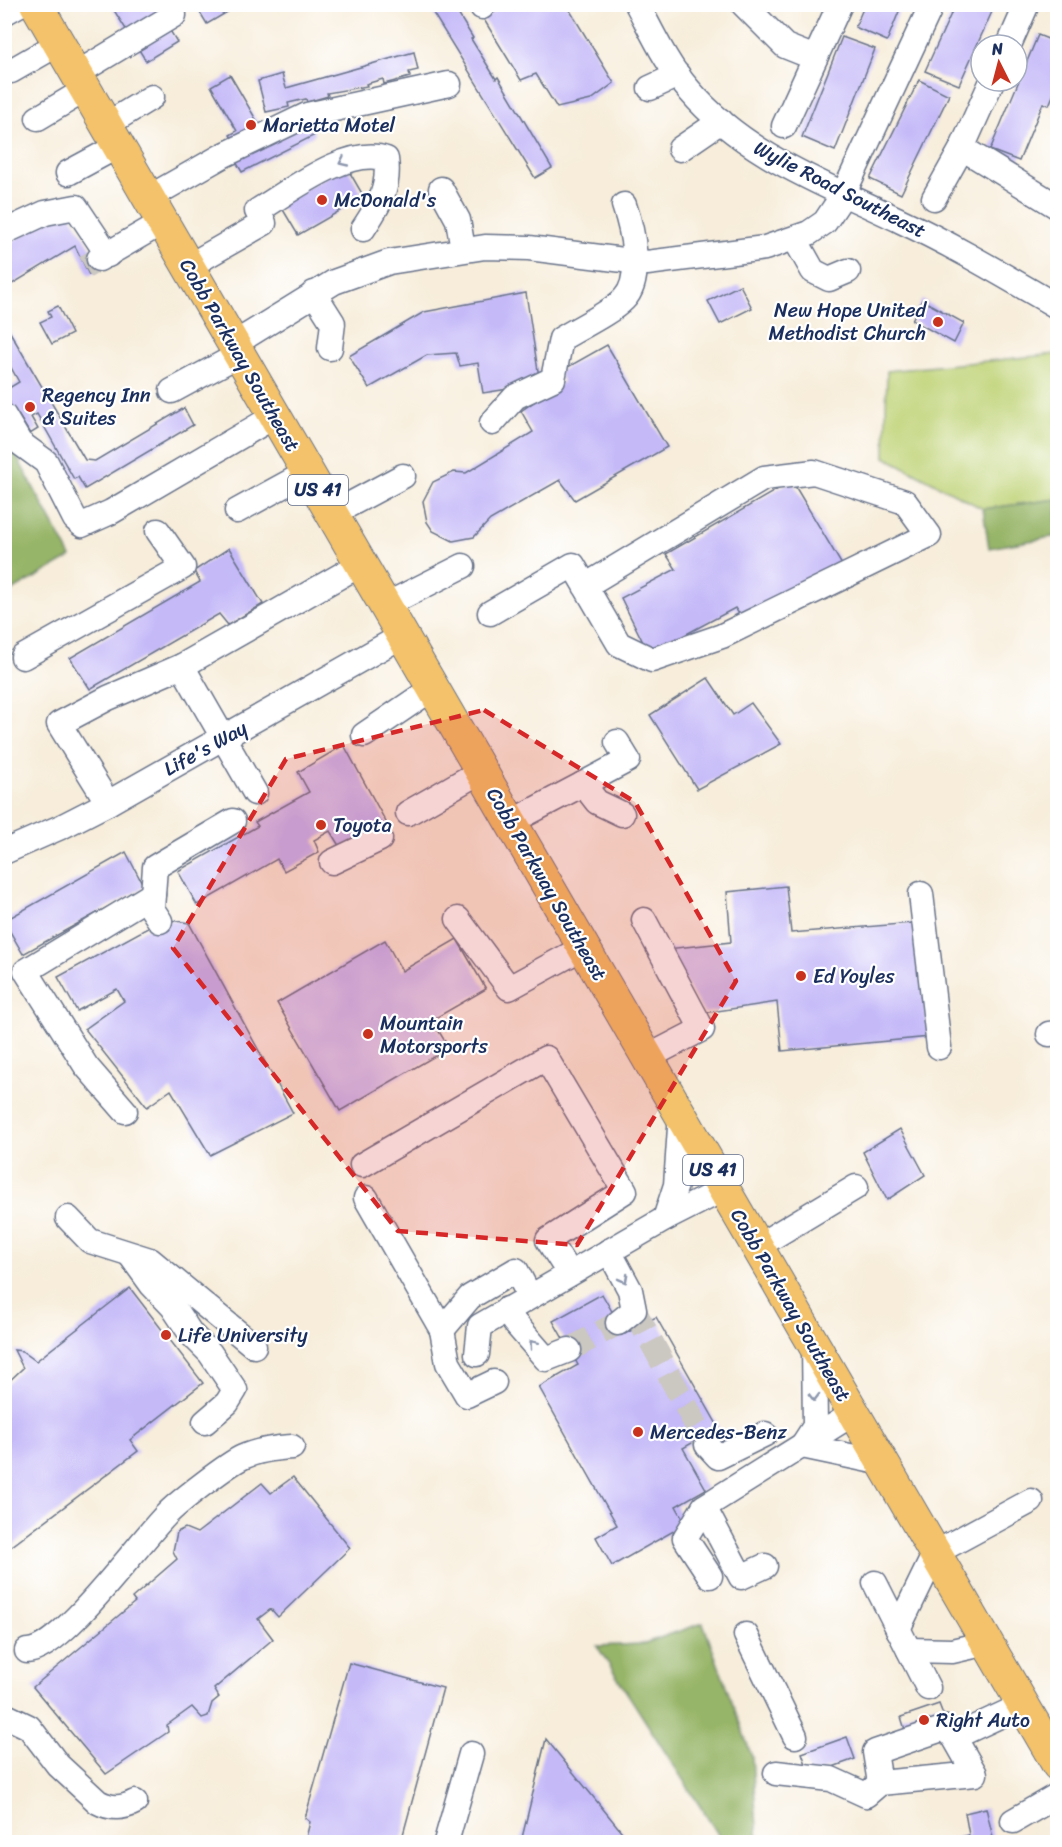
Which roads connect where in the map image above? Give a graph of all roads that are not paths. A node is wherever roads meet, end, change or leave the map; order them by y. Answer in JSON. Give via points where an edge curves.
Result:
{"nodes":[{"id":1,"x":20,"y":4,"type":"edge"},
{"id":2,"x":36,"y":4,"type":"edge"},
{"id":3,"x":637,"y":4,"type":"edge"},
{"id":4,"x":743,"y":4,"type":"edge"},
{"id":5,"x":840,"y":4,"type":"edge"},
{"id":6,"x":932,"y":4,"type":"edge"},
{"id":7,"x":1027,"y":4,"type":"edge"},
{"id":8,"x":4,"y":13,"type":"edge"},
{"id":9,"x":174,"y":15,"type":"dead end"},
{"id":10,"x":1014,"y":33,"type":"edge"},
{"id":11,"x":58,"y":44,"type":"junction"},
{"id":12,"x":814,"y":58,"type":"junction"},
{"id":13,"x":11,"y":71,"type":"dead end"},
{"id":14,"x":678,"y":75,"type":"junction"},
{"id":15,"x":81,"y":82,"type":"junction"},
{"id":16,"x":449,"y":84,"type":"dead end"},
{"id":17,"x":650,"y":88,"type":"dead end"},
{"id":18,"x":987,"y":93,"type":"edge"},
{"id":19,"x":152,"y":97,"type":"dead end"},
{"id":20,"x":38,"y":118,"type":"dead end"},
{"id":21,"x":721,"y":121,"type":"junction"},
{"id":22,"x":784,"y":126,"type":"dead end"},
{"id":23,"x":112,"y":135,"type":"junction"},
{"id":24,"x":962,"y":148,"type":"junction"},
{"id":25,"x":680,"y":149,"type":"dead end"},
{"id":26,"x":68,"y":173,"type":"dead end"},
{"id":27,"x":441,"y":189,"type":"dead end"},
{"id":28,"x":843,"y":195,"type":"junction"},
{"id":29,"x":934,"y":198,"type":"dead end"},
{"id":30,"x":624,"y":205,"type":"dead end"},
{"id":31,"x":1058,"y":207,"type":"edge"},
{"id":32,"x":155,"y":210,"type":"junction"},
{"id":33,"x":368,"y":221,"type":"dead end"},
{"id":34,"x":4,"y":232,"type":"edge"},
{"id":35,"x":795,"y":239,"type":"junction"},
{"id":36,"x":463,"y":249,"type":"junction"},
{"id":37,"x":635,"y":261,"type":"junction"},
{"id":38,"x":189,"y":266,"type":"junction"},
{"id":39,"x":848,"y":271,"type":"dead end"},
{"id":40,"x":314,"y":293,"type":"junction"},
{"id":41,"x":1058,"y":307,"type":"edge"},
{"id":42,"x":330,"y":348,"type":"dead end"},
{"id":43,"x":237,"y":349,"type":"junction"},
{"id":44,"x":172,"y":392,"type":"dead end"},
{"id":45,"x":4,"y":416,"type":"edge"},
{"id":46,"x":275,"y":416,"type":"junction"},
{"id":47,"x":492,"y":423,"type":"dead end"},
{"id":48,"x":308,"y":472,"type":"junction"},
{"id":49,"x":403,"y":476,"type":"dead end"},
{"id":50,"x":237,"y":511,"type":"dead end"},
{"id":51,"x":332,"y":514,"type":"junction"},
{"id":52,"x":158,"y":531,"type":"dead end"},
{"id":53,"x":361,"y":564,"type":"junction"},
{"id":54,"x":463,"y":566,"type":"dead end"},
{"id":55,"x":585,"y":586,"type":"junction"},
{"id":56,"x":384,"y":606,"type":"junction"},
{"id":57,"x":490,"y":613,"type":"dead end"},
{"id":58,"x":402,"y":636,"type":"junction"},
{"id":59,"x":22,"y":657,"type":"dead end"},
{"id":60,"x":182,"y":666,"type":"junction"},
{"id":61,"x":433,"y":688,"type":"junction"},
{"id":62,"x":364,"y":735,"type":"dead end"},
{"id":63,"x":223,"y":738,"type":"junction"},
{"id":64,"x":617,"y":742,"type":"dead end"},
{"id":65,"x":481,"y":771,"type":"junction"},
{"id":66,"x":584,"y":776,"type":"junction"},
{"id":67,"x":255,"y":793,"type":"dead end"},
{"id":68,"x":108,"y":803,"type":"junction"},
{"id":69,"x":408,"y":813,"type":"dead end"},
{"id":70,"x":622,"y":814,"type":"dead end"},
{"id":71,"x":232,"y":821,"type":"dead end"},
{"id":72,"x":511,"y":822,"type":"junction"},
{"id":73,"x":380,"y":839,"type":"dead end"},
{"id":74,"x":4,"y":852,"type":"edge"},
{"id":75,"x":332,"y":862,"type":"dead end"},
{"id":76,"x":153,"y":894,"type":"junction"},
{"id":77,"x":921,"y":894,"type":"dead end"},
{"id":78,"x":458,"y":919,"type":"dead end"},
{"id":79,"x":644,"y":920,"type":"dead end"},
{"id":80,"x":160,"y":921,"type":"dead end"},
{"id":81,"x":584,"y":947,"type":"junction"},
{"id":82,"x":939,"y":1047,"type":"dead end"},
{"id":83,"x":648,"y":1057,"type":"junction"},
{"id":84,"x":125,"y":1111,"type":"dead end"},
{"id":85,"x":681,"y":1113,"type":"junction"},
{"id":86,"x":362,"y":1165,"type":"dead end"},
{"id":87,"x":856,"y":1186,"type":"dead end"},
{"id":88,"x":724,"y":1189,"type":"junction"},
{"id":89,"x":366,"y":1198,"type":"dead end"},
{"id":90,"x":68,"y":1218,"type":"dead end"},
{"id":91,"x":665,"y":1219,"type":"junction"},
{"id":92,"x":758,"y":1246,"type":"junction"},
{"id":93,"x":609,"y":1251,"type":"junction"},
{"id":94,"x":130,"y":1254,"type":"junction"},
{"id":95,"x":569,"y":1273,"type":"junction"},
{"id":96,"x":529,"y":1295,"type":"junction"},
{"id":97,"x":507,"y":1309,"type":"junction"},
{"id":98,"x":618,"y":1323,"type":"tunnel mouth"},
{"id":99,"x":442,"y":1330,"type":"junction"},
{"id":100,"x":814,"y":1344,"type":"junction"},
{"id":101,"x":254,"y":1346,"type":"dead end"},
{"id":102,"x":569,"y":1350,"type":"tunnel mouth"},
{"id":103,"x":477,"y":1354,"type":"dead end"},
{"id":104,"x":494,"y":1382,"type":"dead end"},
{"id":105,"x":854,"y":1413,"type":"junction"},
{"id":106,"x":205,"y":1422,"type":"dead end"},
{"id":107,"x":765,"y":1434,"type":"dead end"},
{"id":108,"x":707,"y":1445,"type":"dead end"},
{"id":109,"x":802,"y":1446,"type":"junction"},
{"id":110,"x":292,"y":1447,"type":"dead end"},
{"id":111,"x":883,"y":1463,"type":"junction"},
{"id":112,"x":1031,"y":1501,"type":"dead end"},
{"id":113,"x":704,"y":1507,"type":"junction"},
{"id":114,"x":935,"y":1553,"type":"junction"},
{"id":115,"x":765,"y":1566,"type":"dead end"},
{"id":116,"x":710,"y":1576,"type":"dead end"},
{"id":117,"x":875,"y":1583,"type":"dead end"},
{"id":118,"x":746,"y":1635,"type":"dead end"},
{"id":119,"x":904,"y":1640,"type":"junction"},
{"id":120,"x":987,"y":1643,"type":"junction"},
{"id":121,"x":27,"y":1651,"type":"dead end"},
{"id":122,"x":928,"y":1688,"type":"dead end"},
{"id":123,"x":4,"y":1715,"type":"edge"},
{"id":124,"x":1038,"y":1720,"type":"edge"},
{"id":125,"x":795,"y":1736,"type":"dead end"},
{"id":126,"x":954,"y":1737,"type":"junction"},
{"id":127,"x":471,"y":1754,"type":"dead end"},
{"id":128,"x":1058,"y":1765,"type":"edge"},
{"id":129,"x":776,"y":1773,"type":"dead end"},
{"id":130,"x":880,"y":1782,"type":"junction"},
{"id":131,"x":1058,"y":1794,"type":"edge"},
{"id":132,"x":135,"y":1802,"type":"dead end"},
{"id":133,"x":1013,"y":1821,"type":"dead end"},
{"id":134,"x":446,"y":1842,"type":"edge"}],
"edges":[{"from":1,"to":8,"type":"street"},
{"from":2,"to":11,"type":"main road","name":"Cobb Parkway Southeast","number":"US 41"},
{"from":3,"to":14,"type":"street","name":"Wylie Road Southeast"},
{"from":4,"to":12,"type":"street","via":[[785,46]]},
{"from":5,"to":12,"type":"street"},
{"from":6,"to":28,"type":"street"},
{"from":7,"to":10,"type":"street"},
{"from":9,"to":15,"type":"street"},
{"from":11,"to":13,"type":"street"},
{"from":11,"to":15,"type":"main road","name":"Cobb Parkway Southeast","number":"US 41"},
{"from":12,"to":22,"type":"street"},
{"from":14,"to":17,"type":"street"},
{"from":14,"to":21,"type":"street","name":"Wylie Road Southeast"},
{"from":15,"to":20,"type":"street"},
{"from":15,"to":23,"type":"main road","name":"Cobb Parkway Southeast","number":"US 41"},
{"from":16,"to":32,"type":"street","via":[[307,115],[222,156]]},
{"from":18,"to":24,"type":"street"},
{"from":19,"to":23,"type":"street"},
{"from":21,"to":25,"type":"street"},
{"from":21,"to":28,"type":"street","name":"Wylie Road Southeast","via":[[756,148]]},
{"from":23,"to":26,"type":"street"},
{"from":23,"to":32,"type":"main road","name":"Cobb Parkway Southeast","number":"US 41"},
{"from":24,"to":29,"type":"street"},
{"from":24,"to":31,"type":"street"},
{"from":27,"to":36,"type":"street","via":[[459,220]]},
{"from":28,"to":35,"type":"street","via":[[825,222]]},
{"from":28,"to":41,"type":"street","name":"Wylie Road Southeast","via":[[972,257]]},
{"from":30,"to":37,"type":"street","via":[[633,232]]},
{"from":32,"to":34,"type":"street","via":[[103,257],[76,207],[45,213]]},
{"from":32,"to":38,"type":"main road","name":"Cobb Parkway Southeast","number":"US 41"},
{"from":33,"to":38,"type":"street","one_way":true,"via":[[383,200],[388,175],[386,159],[374,154],[347,159]]},
{"from":35,"to":37,"type":"street","via":[[753,250],[682,260]]},
{"from":35,"to":39,"type":"street","via":[[813,271],[829,279]]},
{"from":36,"to":37,"type":"street","via":[[529,248]]},
{"from":36,"to":40,"type":"street","via":[[389,262]]},
{"from":37,"to":47,"type":"street","via":[[625,298],[561,339],[553,379],[515,397]]},
{"from":38,"to":43,"type":"main road","name":"Cobb Parkway Southeast","number":"US 41"},
{"from":40,"to":42,"type":"street","via":[[333,323]]},
{"from":40,"to":43,"type":"street"},
{"from":43,"to":44,"type":"street"},
{"from":43,"to":46,"type":"main road","name":"Cobb Parkway Southeast","number":"US 41"},
{"from":45,"to":46,"type":"street","via":[[20,443],[46,462],[75,519],[82,525]]},
{"from":46,"to":48,"type":"main road","name":"Cobb Parkway Southeast","number":"US 41"},
{"from":48,"to":50,"type":"street"},
{"from":48,"to":51,"type":"main road","name":"Cobb Parkway Southeast","number":"US 41"},
{"from":49,"to":51,"type":"street"},
{"from":51,"to":53,"type":"main road","name":"Cobb Parkway Southeast","number":"US 41"},
{"from":52,"to":59,"type":"street","via":[[183,567]]},
{"from":53,"to":56,"type":"main road","name":"Cobb Parkway Southeast","number":"US 41"},
{"from":53,"to":60,"type":"street"},
{"from":54,"to":56,"type":"street"},
{"from":55,"to":55,"type":"street","via":[[764,478],[814,472],[905,502],[929,535],[722,636],[652,660],[619,644]]},
{"from":55,"to":57,"type":"street","via":[[573,565]]},
{"from":56,"to":58,"type":"main road","name":"Cobb Parkway Southeast","number":"US 41"},
{"from":58,"to":61,"type":"main road","name":"Cobb Parkway Southeast","number":"US 41"},
{"from":58,"to":63,"type":"street","name":"Life's Way"},
{"from":60,"to":63,"type":"street"},
{"from":60,"to":68,"type":"street","via":[[59,724]]},
{"from":61,"to":62,"type":"street"},
{"from":61,"to":65,"type":"main road","name":"Cobb Parkway Southeast","number":"US 41"},
{"from":63,"to":67,"type":"street"},
{"from":63,"to":68,"type":"street","name":"Life's Way"},
{"from":64,"to":66,"type":"street","via":[[628,760]]},
{"from":65,"to":69,"type":"street"},
{"from":65,"to":72,"type":"main road","name":"Cobb Parkway Southeast","number":"US 41"},
{"from":66,"to":70,"type":"street","via":[[597,802]]},
{"from":66,"to":72,"type":"street"},
{"from":68,"to":74,"type":"street","name":"Life's Way"},
{"from":71,"to":76,"type":"street","via":[[155,867]]},
{"from":72,"to":81,"type":"main road","name":"Cobb Parkway Southeast","number":"US 41"},
{"from":73,"to":75,"type":"street"},
{"from":76,"to":80,"type":"street","via":[[152,909]]},
{"from":76,"to":84,"type":"street","via":[[26,971],[86,1066]]},
{"from":77,"to":82,"type":"street"},
{"from":78,"to":81,"type":"street","via":[[509,988]]},
{"from":79,"to":83,"type":"street","via":[[702,1029]]},
{"from":81,"to":83,"type":"main road","name":"Cobb Parkway Southeast","number":"US 41"},
{"from":83,"to":85,"type":"main road","name":"Cobb Parkway Southeast","number":"US 41"},
{"from":85,"to":88,"type":"main road","name":"Cobb Parkway Southeast","number":"US 41"},
{"from":85,"to":91,"type":"street","via":[[676,1185]]},
{"from":86,"to":95,"type":"street","via":[[546,1058],[625,1191],[548,1240]]},
{"from":87,"to":92,"type":"street"},
{"from":88,"to":91,"type":"street"},
{"from":88,"to":92,"type":"main road","name":"Cobb Parkway Southeast","number":"US 41"},
{"from":89,"to":99,"type":"street"},
{"from":90,"to":94,"type":"street","via":[[90,1241]]},
{"from":91,"to":93,"type":"street"},
{"from":92,"to":100,"type":"main road","name":"Cobb Parkway Southeast","number":"US 41"},
{"from":93,"to":95,"type":"street"},
{"from":93,"to":98,"type":"street","one_way":true,"via":[[630,1290],[634,1310]]},
{"from":94,"to":101,"type":"street","via":[[150,1260]]},
{"from":94,"to":106,"type":"street","via":[[235,1390],[227,1403]]},
{"from":95,"to":96,"type":"street"},
{"from":96,"to":97,"type":"street"},
{"from":96,"to":99,"type":"street","via":[[516,1270],[470,1297]]},
{"from":102,"to":97,"type":"street","one_way":true,"via":[[546,1359]]},
{"from":97,"to":103,"type":"street","via":[[480,1326]]},
{"from":99,"to":104,"type":"street","via":[[448,1363],[467,1395]]},
{"from":100,"to":105,"type":"main road","name":"Cobb Parkway Southeast","number":"US 41"},
{"from":100,"to":109,"type":"street","one_way":true,"via":[[814,1426]]},
{"from":105,"to":109,"type":"street"},
{"from":105,"to":111,"type":"main road","name":"Cobb Parkway Southeast","number":"US 41"},
{"from":107,"to":108,"type":"street","via":[[718,1457]]},
{"from":109,"to":111,"type":"street"},
{"from":109,"to":113,"type":"street"},
{"from":110,"to":121,"type":"street","via":[[242,1457],[185,1499],[167,1513],[81,1613],[51,1641],[36,1651]]},
{"from":111,"to":114,"type":"main road","name":"Cobb Parkway Southeast","number":"US 41"},
{"from":112,"to":114,"type":"street","via":[[1015,1521]]},
{"from":113,"to":115,"type":"street","via":[[741,1576]]},
{"from":113,"to":116,"type":"street","via":[[685,1538]]},
{"from":114,"to":119,"type":"street"},
{"from":114,"to":120,"type":"main road","name":"Cobb Parkway Southeast","number":"US 41"},
{"from":117,"to":119,"type":"street"},
{"from":118,"to":125,"type":"street"},
{"from":119,"to":120,"type":"street","via":[[952,1652]]},
{"from":119,"to":122,"type":"street"},
{"from":120,"to":124,"type":"main road","name":"Cobb Parkway Southeast","number":"US 41"},
{"from":123,"to":132,"type":"street","via":[[29,1727],[58,1765],[98,1802],[122,1808]]},
{"from":124,"to":126,"type":"street"},
{"from":124,"to":128,"type":"main road","name":"Cobb Parkway Southeast","number":"US 41"},
{"from":126,"to":130,"type":"street","via":[[945,1728],[874,1752]]},
{"from":126,"to":130,"type":"street","via":[[975,1774]]},
{"from":127,"to":134,"type":"street"},
{"from":129,"to":130,"type":"street","via":[[831,1779],[866,1795]]},
{"from":131,"to":133,"type":"street"}]}
